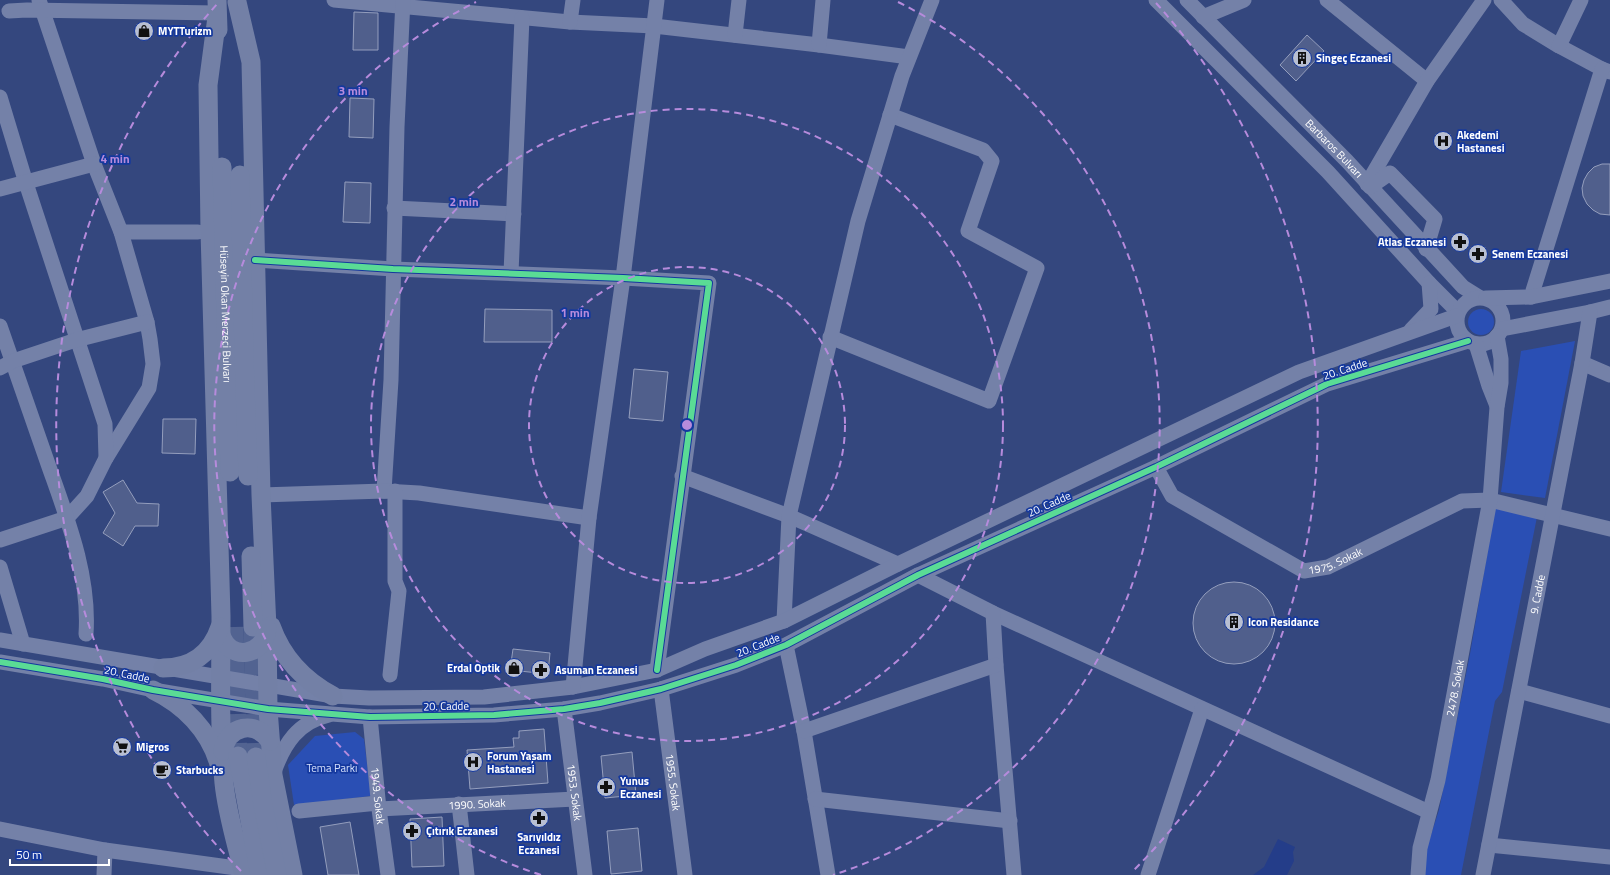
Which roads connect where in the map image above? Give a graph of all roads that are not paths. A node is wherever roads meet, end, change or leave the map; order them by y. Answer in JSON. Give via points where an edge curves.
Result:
{"nodes":[{"id":1,"x":334,"y":0,"type":"edge"},
{"id":2,"x":573,"y":0,"type":"edge"},
{"id":3,"x":657,"y":0,"type":"edge"},
{"id":4,"x":739,"y":0,"type":"edge"},
{"id":5,"x":823,"y":0,"type":"edge"},
{"id":6,"x":932,"y":0,"type":"edge"},
{"id":7,"x":1156,"y":0,"type":"edge"},
{"id":8,"x":1187,"y":0,"type":"edge"},
{"id":9,"x":1244,"y":0,"type":"edge"},
{"id":10,"x":1327,"y":0,"type":"edge"},
{"id":11,"x":1484,"y":0,"type":"edge"},
{"id":12,"x":1501,"y":0,"type":"edge"},
{"id":13,"x":1581,"y":0,"type":"edge"},
{"id":14,"x":237,"y":1,"type":"edge"},
{"id":15,"x":404,"y":3,"type":"edge"},
{"id":16,"x":41,"y":6,"type":"edge"},
{"id":17,"x":8,"y":10,"type":"edge"},
{"id":18,"x":217,"y":10,"type":"edge"},
{"id":19,"x":1203,"y":16,"type":"junction"},
{"id":20,"x":522,"y":18,"type":"junction"},
{"id":21,"x":570,"y":22,"type":"junction"},
{"id":22,"x":654,"y":26,"type":"junction"},
{"id":23,"x":735,"y":35,"type":"junction"},
{"id":24,"x":819,"y":45,"type":"junction"},
{"id":25,"x":1559,"y":46,"type":"junction"},
{"id":26,"x":909,"y":57,"type":"junction"},
{"id":27,"x":1606,"y":70,"type":"edge"},
{"id":28,"x":1427,"y":81,"type":"junction"},
{"id":29,"x":0,"y":97,"type":"edge"},
{"id":30,"x":890,"y":115,"type":"junction"},
{"id":31,"x":94,"y":164,"type":"junction"},
{"id":32,"x":26,"y":183,"type":"junction"},
{"id":33,"x":1369,"y":185,"type":"junction"},
{"id":34,"x":0,"y":189,"type":"edge"},
{"id":35,"x":394,"y":208,"type":"junction"},
{"id":36,"x":514,"y":214,"type":"junction"},
{"id":37,"x":121,"y":232,"type":"junction"},
{"id":38,"x":198,"y":232,"type":"dead end"},
{"id":39,"x":1426,"y":249,"type":"junction"},
{"id":40,"x":256,"y":260,"type":"junction"},
{"id":41,"x":393,"y":269,"type":"junction"},
{"id":42,"x":511,"y":273,"type":"junction"},
{"id":43,"x":623,"y":278,"type":"junction"},
{"id":44,"x":1610,"y":281,"type":"edge"},
{"id":45,"x":1429,"y":283,"type":"junction"},
{"id":46,"x":1531,"y":297,"type":"junction"},
{"id":47,"x":1483,"y":298,"type":"junction"},
{"id":48,"x":1610,"y":307,"type":"edge"},
{"id":49,"x":1590,"y":312,"type":"junction"},
{"id":50,"x":1457,"y":314,"type":"junction"},
{"id":51,"x":147,"y":322,"type":"junction"},
{"id":52,"x":0,"y":326,"type":"edge"},
{"id":53,"x":1409,"y":332,"type":"junction"},
{"id":54,"x":1500,"y":333,"type":"junction"},
{"id":55,"x":830,"y":337,"type":"junction"},
{"id":56,"x":76,"y":340,"type":"junction"},
{"id":57,"x":1472,"y":342,"type":"junction"},
{"id":58,"x":1582,"y":362,"type":"junction"},
{"id":59,"x":6,"y":365,"type":"edge"},
{"id":60,"x":1610,"y":375,"type":"edge"},
{"id":61,"x":1497,"y":407,"type":"junction"},
{"id":62,"x":106,"y":458,"type":"junction"},
{"id":63,"x":1156,"y":467,"type":"junction"},
{"id":64,"x":682,"y":476,"type":"junction"},
{"id":65,"x":390,"y":491,"type":"junction"},
{"id":66,"x":261,"y":495,"type":"junction"},
{"id":67,"x":1490,"y":500,"type":"junction"},
{"id":68,"x":1552,"y":514,"type":"junction"},
{"id":69,"x":789,"y":516,"type":"junction"},
{"id":70,"x":67,"y":518,"type":"junction"},
{"id":71,"x":589,"y":518,"type":"junction"},
{"id":72,"x":1610,"y":529,"type":"edge"},
{"id":73,"x":0,"y":540,"type":"edge"},
{"id":74,"x":898,"y":564,"type":"junction"},
{"id":75,"x":0,"y":566,"type":"edge"},
{"id":76,"x":918,"y":575,"type":"junction"},
{"id":77,"x":993,"y":613,"type":"junction"},
{"id":78,"x":784,"y":620,"type":"junction"},
{"id":79,"x":262,"y":622,"type":"junction"},
{"id":80,"x":226,"y":626,"type":"junction"},
{"id":81,"x":86,"y":634,"type":"dead end"},
{"id":82,"x":0,"y":640,"type":"edge"},
{"id":83,"x":23,"y":644,"type":"junction"},
{"id":84,"x":786,"y":645,"type":"junction"},
{"id":85,"x":0,"y":662,"type":"edge"},
{"id":86,"x":996,"y":665,"type":"junction"},
{"id":87,"x":163,"y":668,"type":"junction"},
{"id":88,"x":657,"y":670,"type":"junction"},
{"id":89,"x":390,"y":675,"type":"dead end"},
{"id":90,"x":221,"y":678,"type":"junction"},
{"id":91,"x":268,"y":685,"type":"junction"},
{"id":92,"x":573,"y":688,"type":"junction"},
{"id":93,"x":661,"y":689,"type":"junction"},
{"id":94,"x":153,"y":690,"type":"junction"},
{"id":95,"x":1519,"y":691,"type":"junction"},
{"id":96,"x":222,"y":702,"type":"junction"},
{"id":97,"x":334,"y":705,"type":"junction"},
{"id":98,"x":268,"y":709,"type":"junction"},
{"id":99,"x":564,"y":709,"type":"junction"},
{"id":100,"x":1202,"y":709,"type":"junction"},
{"id":101,"x":1610,"y":716,"type":"edge"},
{"id":102,"x":370,"y":717,"type":"junction"},
{"id":103,"x":804,"y":731,"type":"junction"},
{"id":104,"x":270,"y":741,"type":"junction"},
{"id":105,"x":239,"y":755,"type":"junction"},
{"id":106,"x":273,"y":775,"type":"junction"},
{"id":107,"x":224,"y":783,"type":"junction"},
{"id":108,"x":575,"y":799,"type":"junction"},
{"id":109,"x":815,"y":800,"type":"junction"},
{"id":110,"x":459,"y":804,"type":"junction"},
{"id":111,"x":378,"y":806,"type":"junction"},
{"id":112,"x":300,"y":811,"type":"dead end"},
{"id":113,"x":1429,"y":812,"type":"junction"},
{"id":114,"x":1010,"y":821,"type":"junction"},
{"id":115,"x":0,"y":830,"type":"edge"},
{"id":116,"x":1489,"y":845,"type":"junction"},
{"id":117,"x":105,"y":850,"type":"junction"},
{"id":118,"x":1610,"y":857,"type":"edge"},
{"id":119,"x":243,"y":872,"type":"edge"},
{"id":120,"x":104,"y":875,"type":"edge"},
{"id":121,"x":260,"y":875,"type":"edge"},
{"id":122,"x":277,"y":875,"type":"edge"},
{"id":123,"x":293,"y":875,"type":"edge"},
{"id":124,"x":388,"y":875,"type":"edge"},
{"id":125,"x":467,"y":875,"type":"edge"},
{"id":126,"x":585,"y":875,"type":"edge"},
{"id":127,"x":685,"y":875,"type":"edge"},
{"id":128,"x":828,"y":875,"type":"edge"},
{"id":129,"x":1014,"y":875,"type":"edge"},
{"id":130,"x":1148,"y":875,"type":"edge"},
{"id":131,"x":1418,"y":875,"type":"edge"},
{"id":132,"x":1483,"y":875,"type":"edge"}],
"edges":[{"from":1,"to":15,"type":"street"},
{"from":2,"to":21,"type":"street"},
{"from":3,"to":22,"type":"street"},
{"from":4,"to":23,"type":"street"},
{"from":5,"to":24,"type":"street"},
{"from":6,"to":26,"type":"street"},
{"from":7,"to":45,"type":"street","name":"Barbaros Bulvarı","via":[[1328,172]]},
{"from":8,"to":19,"type":"street","name":"Barbaros Bulvarı"},
{"from":9,"to":19,"type":"street"},
{"from":10,"to":28,"type":"street"},
{"from":11,"to":28,"type":"street"},
{"from":12,"to":25,"type":"street","via":[[1523,24]]},
{"from":13,"to":25,"type":"street"},
{"from":14,"to":40,"type":"main road","via":[[251,62]]},
{"from":14,"to":79,"type":"main road","name":"Hüseyin Okan Merzeci Bulvarı","via":[[244,355]]},
{"from":15,"to":20,"type":"street"},
{"from":15,"to":35,"type":"street"},
{"from":16,"to":17,"type":"street"},
{"from":16,"to":18,"type":"street"},
{"from":16,"to":31,"type":"street"},
{"from":18,"to":80,"type":"main road","name":"Hüseyin Okan Merzeci Bulvarı"},
{"from":19,"to":33,"type":"street","name":"Barbaros Bulvarı"},
{"from":20,"to":21,"type":"street"},
{"from":20,"to":36,"type":"street"},
{"from":21,"to":22,"type":"street"},
{"from":22,"to":23,"type":"street"},
{"from":22,"to":43,"type":"street"},
{"from":23,"to":24,"type":"street"},
{"from":24,"to":26,"type":"street"},
{"from":25,"to":27,"type":"street"},
{"from":26,"to":30,"type":"street"},
{"from":27,"to":46,"type":"street"},
{"from":28,"to":33,"type":"street"},
{"from":29,"to":32,"type":"street"},
{"from":30,"to":55,"type":"street","via":[[858,221]]},
{"from":30,"to":55,"type":"street","via":[[983,150],[992,161],[968,231],[1037,268],[989,401]]},
{"from":31,"to":32,"type":"street"},
{"from":31,"to":37,"type":"street"},
{"from":32,"to":34,"type":"street"},
{"from":32,"to":56,"type":"street"},
{"from":33,"to":39,"type":"street","name":"Barbaros Bulvarı"},
{"from":33,"to":39,"type":"street","via":[[1390,174],[1435,219]]},
{"from":35,"to":36,"type":"street"},
{"from":35,"to":41,"type":"street"},
{"from":36,"to":42,"type":"street"},
{"from":37,"to":38,"type":"street"},
{"from":37,"to":51,"type":"street"},
{"from":39,"to":47,"type":"street","name":"Barbaros Bulvarı","via":[[1463,287]]},
{"from":40,"to":41,"type":"street"},
{"from":40,"to":66,"type":"main road"},
{"from":41,"to":42,"type":"street"},
{"from":41,"to":65,"type":"street"},
{"from":42,"to":43,"type":"street"},
{"from":43,"to":64,"type":"street","via":[[709,283]]},
{"from":43,"to":71,"type":"street"},
{"from":44,"to":46,"type":"street"},
{"from":45,"to":50,"type":"street","name":"Barbaros Bulvarı"},
{"from":45,"to":53,"type":"street","via":[[1432,309]]},
{"from":46,"to":47,"type":"street"},
{"from":47,"to":50,"type":"street","via":[[1465,302]]},
{"from":47,"to":54,"type":"street","via":[[1493,301],[1499,307],[1503,322]]},
{"from":48,"to":49,"type":"street"},
{"from":49,"to":54,"type":"street"},
{"from":49,"to":58,"type":"street","name":"9. Cadde"},
{"from":50,"to":53,"type":"street","name":"20. Cadde"},
{"from":50,"to":57,"type":"street","via":[[1457,327],[1463,336]]},
{"from":51,"to":56,"type":"street"},
{"from":51,"to":62,"type":"street","via":[[153,364],[149,388]]},
{"from":52,"to":59,"type":"street"},
{"from":53,"to":74,"type":"street","name":"20. Cadde","via":[[1300,372]]},
{"from":54,"to":57,"type":"street","via":[[1484,344]]},
{"from":54,"to":61,"type":"street","name":"2478. Sokak","via":[[1501,383]]},
{"from":55,"to":69,"type":"street"},
{"from":56,"to":59,"type":"street"},
{"from":56,"to":62,"type":"street","via":[[105,424]]},
{"from":57,"to":61,"type":"street","name":"2478. Sokak"},
{"from":57,"to":63,"type":"street","name":"20. Cadde","via":[[1327,384]]},
{"from":58,"to":60,"type":"street"},
{"from":58,"to":68,"type":"street","name":"9. Cadde"},
{"from":59,"to":70,"type":"street"},
{"from":61,"to":67,"type":"street","name":"2478. Sokak"},
{"from":62,"to":70,"type":"street","via":[[87,496]]},
{"from":63,"to":67,"type":"street","name":"1975. Sokak","via":[[1172,496],[1304,570],[1328,567],[1462,500]]},
{"from":63,"to":76,"type":"street","name":"20. Cadde"},
{"from":64,"to":69,"type":"street"},
{"from":64,"to":88,"type":"street"},
{"from":65,"to":66,"type":"street"},
{"from":65,"to":71,"type":"street"},
{"from":65,"to":89,"type":"street","via":[[395,581],[399,591]]},
{"from":66,"to":79,"type":"main road"},
{"from":67,"to":68,"type":"street"},
{"from":67,"to":113,"type":"street","name":"2478. Sokak","via":[[1438,780]]},
{"from":68,"to":72,"type":"street"},
{"from":68,"to":95,"type":"street","name":"9. Cadde"},
{"from":69,"to":74,"type":"street"},
{"from":69,"to":78,"type":"street"},
{"from":70,"to":73,"type":"street"},
{"from":70,"to":81,"type":"street","via":[[83,579],[87,612]]},
{"from":71,"to":92,"type":"street"},
{"from":74,"to":78,"type":"street","name":"20. Cadde"},
{"from":75,"to":83,"type":"street"},
{"from":76,"to":77,"type":"street"},
{"from":76,"to":84,"type":"street","name":"20. Cadde"},
{"from":77,"to":86,"type":"street"},
{"from":77,"to":100,"type":"street"},
{"from":78,"to":88,"type":"street","name":"20. Cadde"},
{"from":79,"to":80,"type":"main road","via":[[267,634],[261,645],[245,652],[239,652],[224,643]]},
{"from":79,"to":91,"type":"main road"},
{"from":79,"to":97,"type":"main road","via":[[274,635],[290,662]]},
{"from":80,"to":87,"type":"main road","via":[[205,653],[190,664]]},
{"from":80,"to":90,"type":"main road"},
{"from":82,"to":83,"type":"street","name":"20. Cadde"},
{"from":83,"to":87,"type":"street","name":"20. Cadde"},
{"from":84,"to":93,"type":"street","name":"20. Cadde","via":[[736,665]]},
{"from":84,"to":103,"type":"street"},
{"from":85,"to":94,"type":"street","name":"20. Cadde"},
{"from":86,"to":103,"type":"street"},
{"from":86,"to":114,"type":"street"},
{"from":87,"to":90,"type":"street","name":"20. Cadde"},
{"from":88,"to":92,"type":"street","name":"20. Cadde"},
{"from":90,"to":91,"type":"street","name":"20. Cadde"},
{"from":90,"to":96,"type":"main road"},
{"from":91,"to":97,"type":"street","name":"20. Cadde"},
{"from":91,"to":98,"type":"main road"},
{"from":92,"to":97,"type":"street","name":"20. Cadde","via":[[484,697],[369,698]]},
{"from":93,"to":99,"type":"street","name":"20. Cadde"},
{"from":93,"to":127,"type":"street","name":"1955. Sokak"},
{"from":94,"to":96,"type":"street","name":"20. Cadde"},
{"from":94,"to":107,"type":"main road","via":[[184,709],[202,729],[216,754]]},
{"from":95,"to":101,"type":"street"},
{"from":95,"to":116,"type":"street","name":"9. Cadde"},
{"from":96,"to":98,"type":"street","name":"20. Cadde"},
{"from":96,"to":105,"type":"main road"},
{"from":97,"to":98,"type":"street","name":"20. Cadde"},
{"from":97,"to":102,"type":"street","name":"20. Cadde"},
{"from":97,"to":106,"type":"street","via":[[294,735],[281,753]]},
{"from":98,"to":104,"type":"main road"},
{"from":99,"to":102,"type":"street","name":"20. Cadde","via":[[494,715]]},
{"from":99,"to":108,"type":"street","name":"1953. Sokak"},
{"from":100,"to":113,"type":"street"},
{"from":100,"to":130,"type":"street"},
{"from":102,"to":111,"type":"street","name":"1949. Sokak"},
{"from":103,"to":109,"type":"street"},
{"from":104,"to":105,"type":"main road","via":[[255,729],[242,729],[231,734],[224,745]]},
{"from":104,"to":106,"type":"main road"},
{"from":105,"to":107,"type":"main road"},
{"from":105,"to":121,"type":"main road"},
{"from":105,"to":122,"type":"main road","via":[[263,805]]},
{"from":106,"to":123,"type":"main road"},
{"from":107,"to":119,"type":"main road"},
{"from":108,"to":110,"type":"street","name":"1990. Sokak"},
{"from":108,"to":126,"type":"street","name":"1953. Sokak"},
{"from":109,"to":114,"type":"street"},
{"from":109,"to":128,"type":"street"},
{"from":110,"to":111,"type":"street","name":"1990. Sokak"},
{"from":110,"to":125,"type":"street"},
{"from":111,"to":112,"type":"street","name":"1990. Sokak"},
{"from":111,"to":124,"type":"street","name":"1949. Sokak"},
{"from":113,"to":131,"type":"street","name":"2478. Sokak","via":[[1420,848]]},
{"from":114,"to":129,"type":"street"},
{"from":115,"to":117,"type":"street"},
{"from":116,"to":118,"type":"street"},
{"from":116,"to":132,"type":"street","name":"9. Cadde"},
{"from":117,"to":119,"type":"street"},
{"from":117,"to":120,"type":"street"}]}
